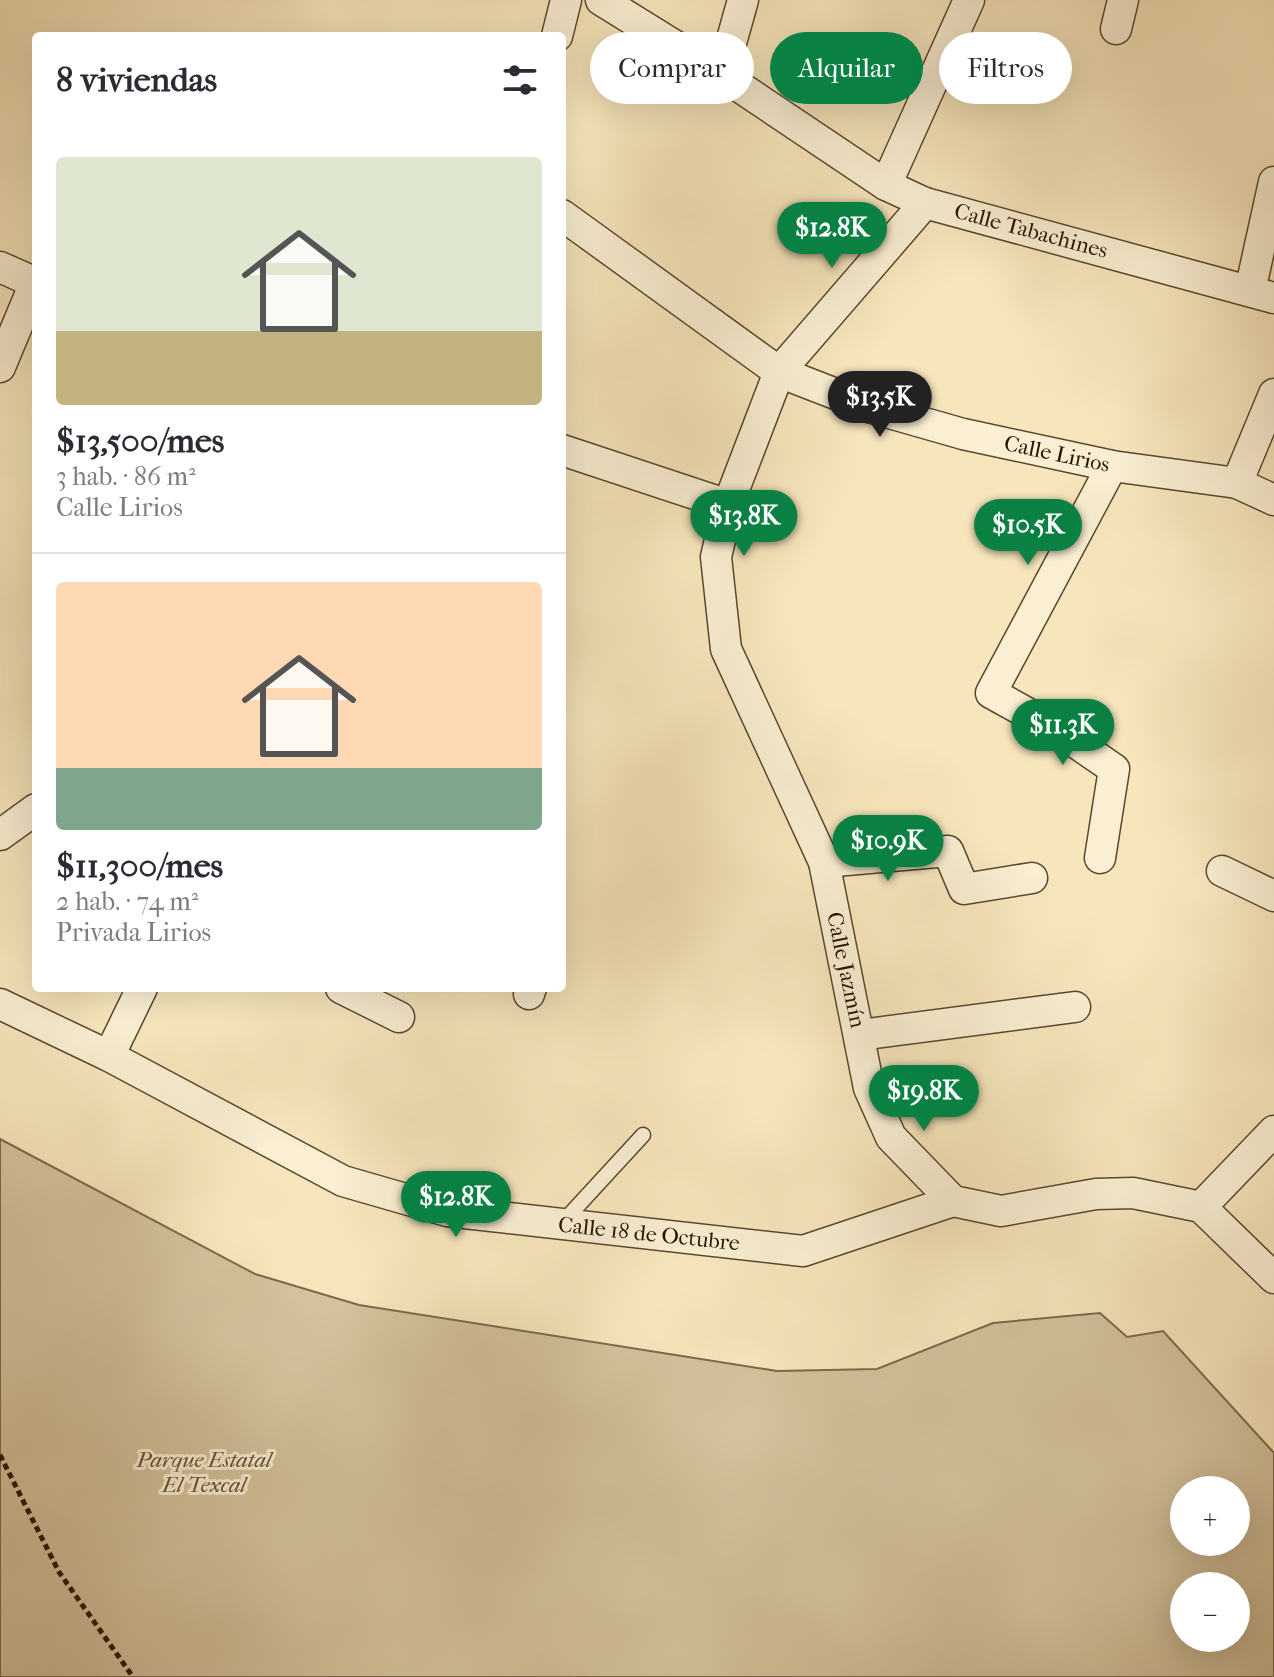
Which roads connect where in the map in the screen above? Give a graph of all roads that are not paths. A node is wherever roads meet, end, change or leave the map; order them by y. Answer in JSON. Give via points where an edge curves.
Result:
{"nodes":[{"id":1,"x":566,"y":0,"type":"edge"},
{"id":2,"x":601,"y":0,"type":"edge"},
{"id":3,"x":743,"y":0,"type":"edge"},
{"id":4,"x":969,"y":0,"type":"edge"},
{"id":5,"x":558,"y":32,"type":"edge"},
{"id":6,"x":653,"y":32,"type":"edge"},
{"id":7,"x":734,"y":32,"type":"edge"},
{"id":8,"x":754,"y":96,"type":"edge"},
{"id":9,"x":1274,"y":182,"type":"edge"},
{"id":10,"x":886,"y":185,"type":"junction"},
{"id":11,"x":925,"y":203,"type":"junction"},
{"id":12,"x":566,"y":218,"type":"edge"},
{"id":13,"x":0,"y":267,"type":"edge"},
{"id":14,"x":32,"y":282,"type":"edge"},
{"id":15,"x":32,"y":290,"type":"edge"},
{"id":16,"x":1262,"y":294,"type":"edge"},
{"id":17,"x":0,"y":367,"type":"edge"},
{"id":18,"x":779,"y":372,"type":"junction"},
{"id":19,"x":1274,"y":394,"type":"edge"},
{"id":20,"x":566,"y":451,"type":"edge"},
{"id":21,"x":1112,"y":466,"type":"junction"},
{"id":22,"x":1237,"y":483,"type":"junction"},
{"id":23,"x":1274,"y":500,"type":"edge"},
{"id":24,"x":728,"y":505,"type":"junction"},
{"id":25,"x":32,"y":812,"type":"edge"},
{"id":26,"x":0,"y":835,"type":"edge"},
{"id":27,"x":1100,"y":858,"type":"dead end"},
{"id":28,"x":824,"y":862,"type":"junction"},
{"id":29,"x":1222,"y":871,"type":"dead end"},
{"id":30,"x":1032,"y":878,"type":"dead end"},
{"id":31,"x":1273,"y":892,"type":"edge"},
{"id":32,"x":140,"y":992,"type":"edge"},
{"id":33,"x":349,"y":992,"type":"edge"},
{"id":34,"x":0,"y":1004,"type":"edge"},
{"id":35,"x":1075,"y":1007,"type":"dead end"},
{"id":36,"x":399,"y":1017,"type":"dead end"},
{"id":37,"x":860,"y":1035,"type":"junction"},
{"id":38,"x":109,"y":1056,"type":"junction"},
{"id":39,"x":1274,"y":1131,"type":"edge"},
{"id":40,"x":643,"y":1135,"type":"dead end"},
{"id":41,"x":953,"y":1201,"type":"junction"},
{"id":42,"x":1201,"y":1207,"type":"junction"},
{"id":43,"x":561,"y":1224,"type":"junction"},
{"id":44,"x":1274,"y":1278,"type":"edge"}],
"edges":[{"from":1,"to":5,"type":"street"},
{"from":2,"to":6,"type":"street","name":"Calle Tabachines"},
{"from":3,"to":7,"type":"street"},
{"from":4,"to":10,"type":"street"},
{"from":8,"to":10,"type":"street","name":"Calle Tabachines"},
{"from":9,"to":16,"type":"street"},
{"from":10,"to":11,"type":"street","name":"Calle Tabachines"},
{"from":11,"to":16,"type":"street","name":"Calle Tabachines"},
{"from":11,"to":18,"type":"street","name":"Calle Jazmín"},
{"from":12,"to":18,"type":"street","name":"Calle Lirios"},
{"from":13,"to":14,"type":"street"},
{"from":15,"to":17,"type":"street"},
{"from":18,"to":21,"type":"street","name":"Calle Lirios","via":[[872,408],[963,434]]},
{"from":18,"to":24,"type":"street","name":"Calle Jazmín"},
{"from":19,"to":22,"type":"street"},
{"from":20,"to":24,"type":"street"},
{"from":21,"to":22,"type":"street","name":"Calle Lirios"},
{"from":21,"to":27,"type":"street","via":[[991,693],[1114,769]]},
{"from":22,"to":23,"type":"street","name":"Calle Lirios"},
{"from":24,"to":28,"type":"street","name":"Calle Jazmín","via":[[716,557],[726,649]]},
{"from":25,"to":26,"type":"street"},
{"from":28,"to":30,"type":"street","via":[[948,851],[964,889]]},
{"from":28,"to":37,"type":"street","name":"Calle Jazmín"},
{"from":29,"to":31,"type":"street"},
{"from":32,"to":38,"type":"street"},
{"from":33,"to":36,"type":"street"},
{"from":34,"to":38,"type":"street","name":"Calle 18 de Octubre"},
{"from":35,"to":37,"type":"street"},
{"from":37,"to":41,"type":"street","name":"Calle Jazmín","via":[[869,1088],[891,1137]]},
{"from":38,"to":43,"type":"street","name":"Calle 18 de Octubre","via":[[343,1181],[447,1211]]},
{"from":39,"to":42,"type":"street"},
{"from":40,"to":43,"type":"lane"},
{"from":41,"to":42,"type":"street","via":[[1001,1211],[1096,1194],[1133,1193]]},
{"from":41,"to":43,"type":"street","name":"Calle 18 de Octubre","via":[[803,1251]]},
{"from":42,"to":44,"type":"street"}]}
